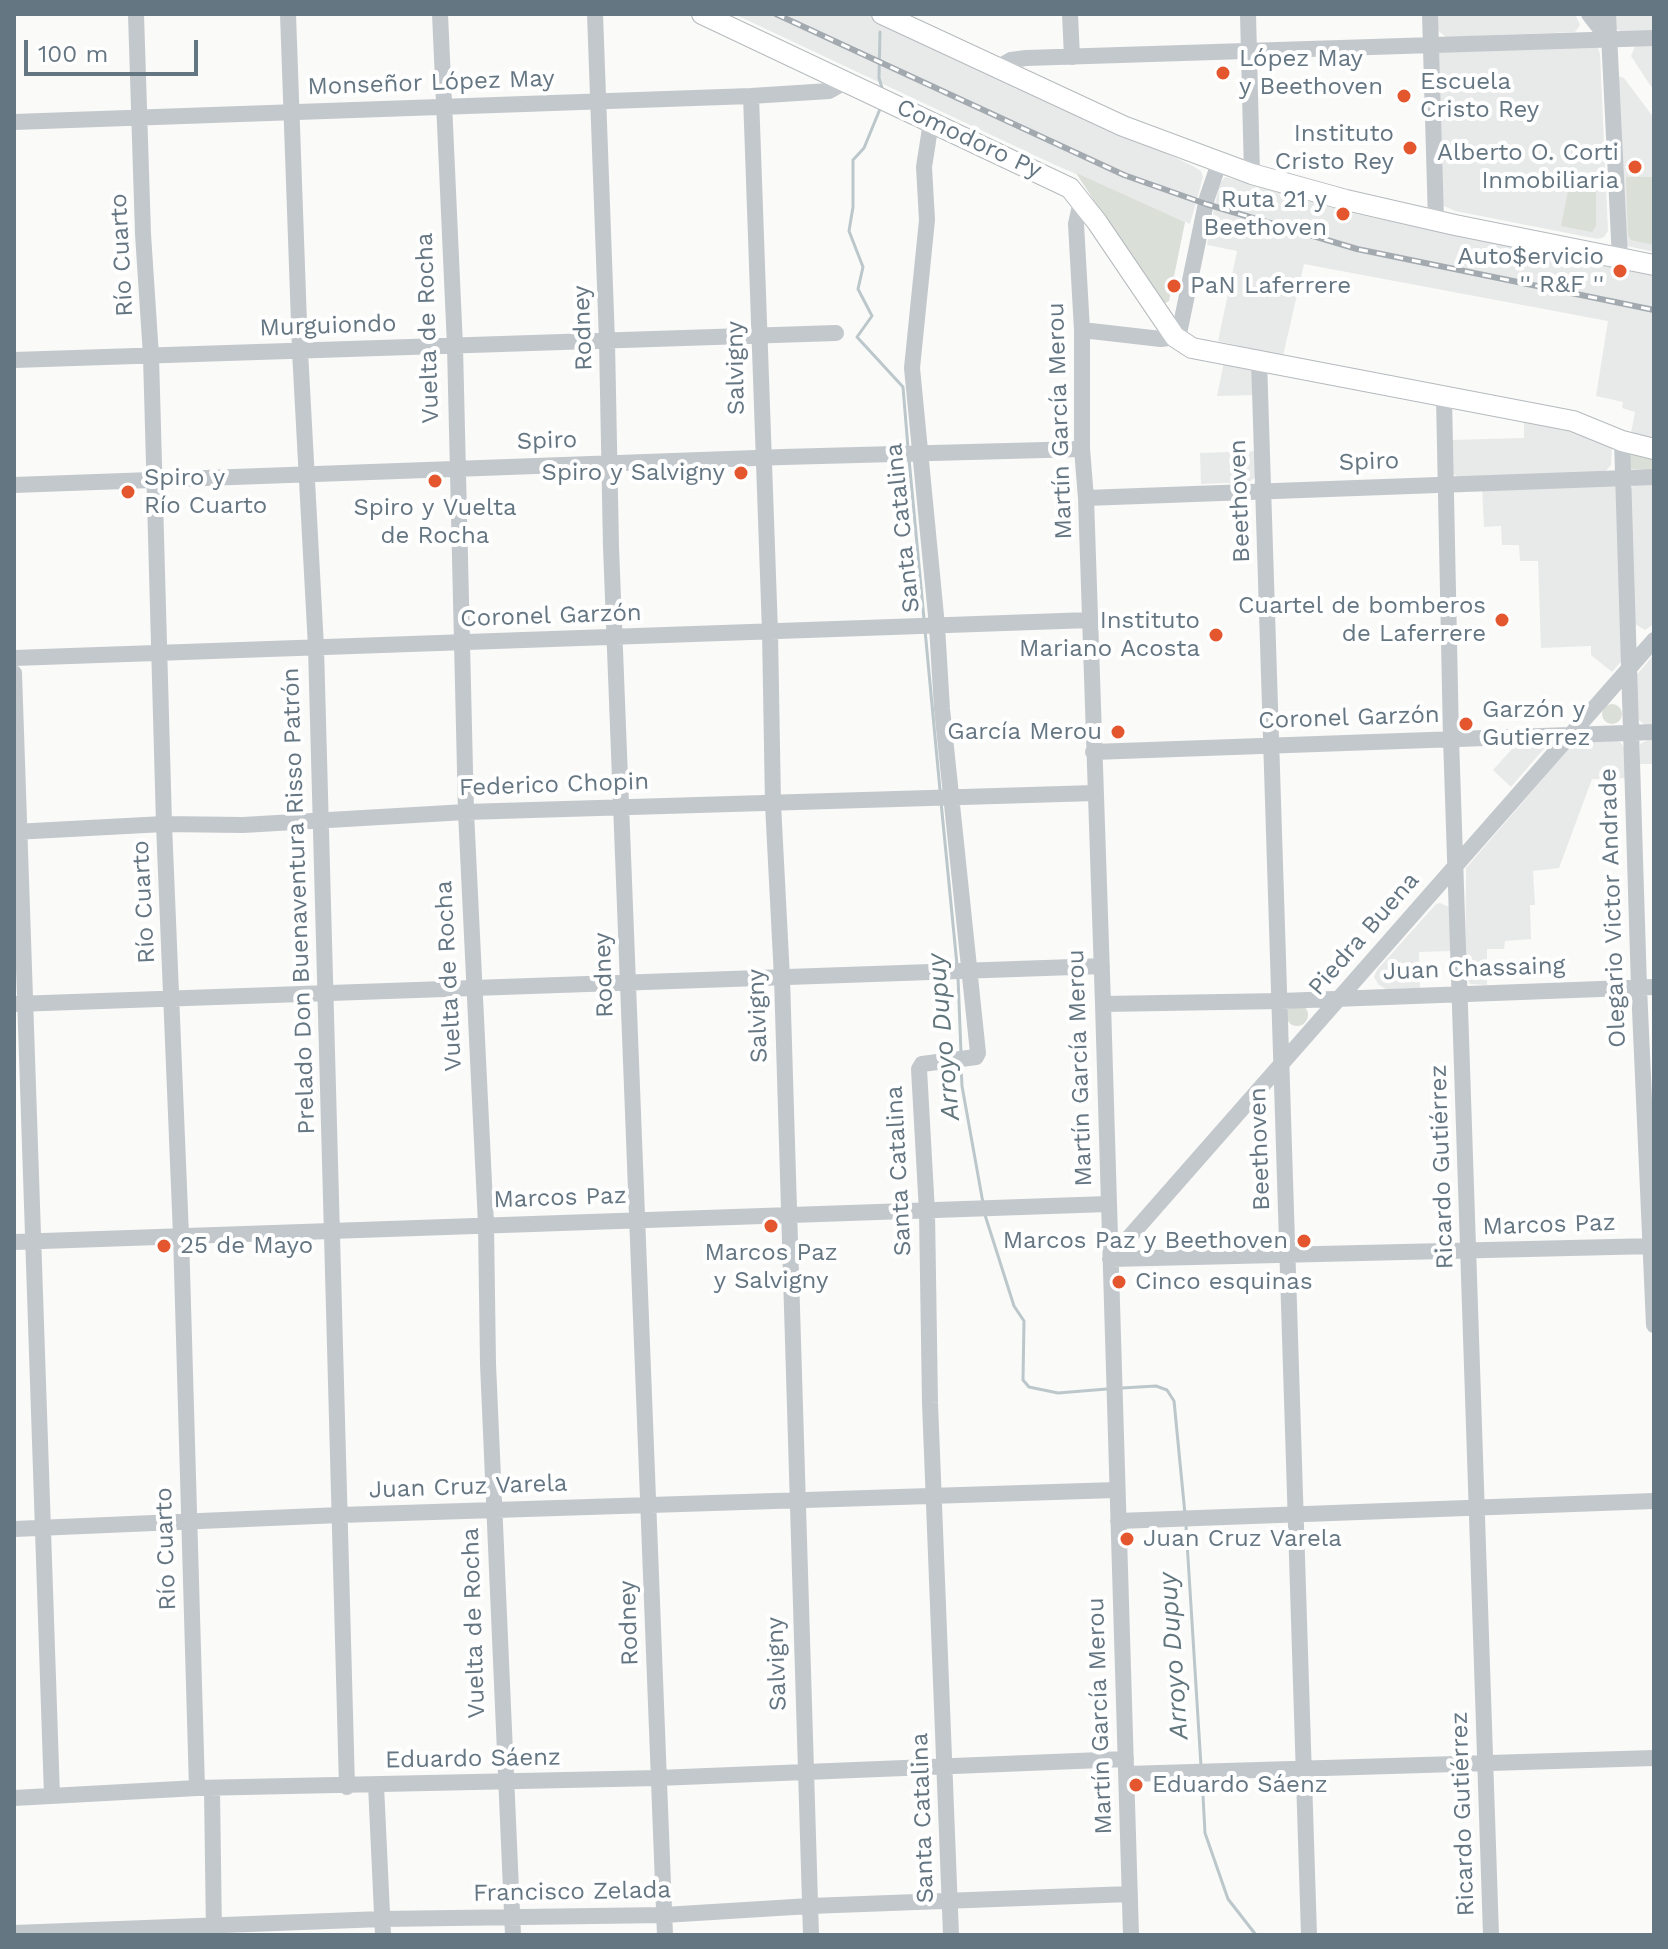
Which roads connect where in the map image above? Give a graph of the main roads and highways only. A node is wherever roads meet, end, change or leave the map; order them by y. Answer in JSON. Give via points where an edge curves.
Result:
{"nodes":[{"id":1,"x":702,"y":14,"type":"edge"},
{"id":2,"x":894,"y":17,"type":"edge"},
{"id":3,"x":1654,"y":265,"type":"edge"},
{"id":4,"x":1654,"y":449,"type":"edge"}],
"edges":[{"from":1,"to":4,"type":"main road","name":"Comodoro Py","via":[[1070,188],[1175,337],[1192,348],[1573,421]]},
{"from":2,"to":3,"type":"main road","via":[[1123,126],[1252,174],[1436,221]]}]}
